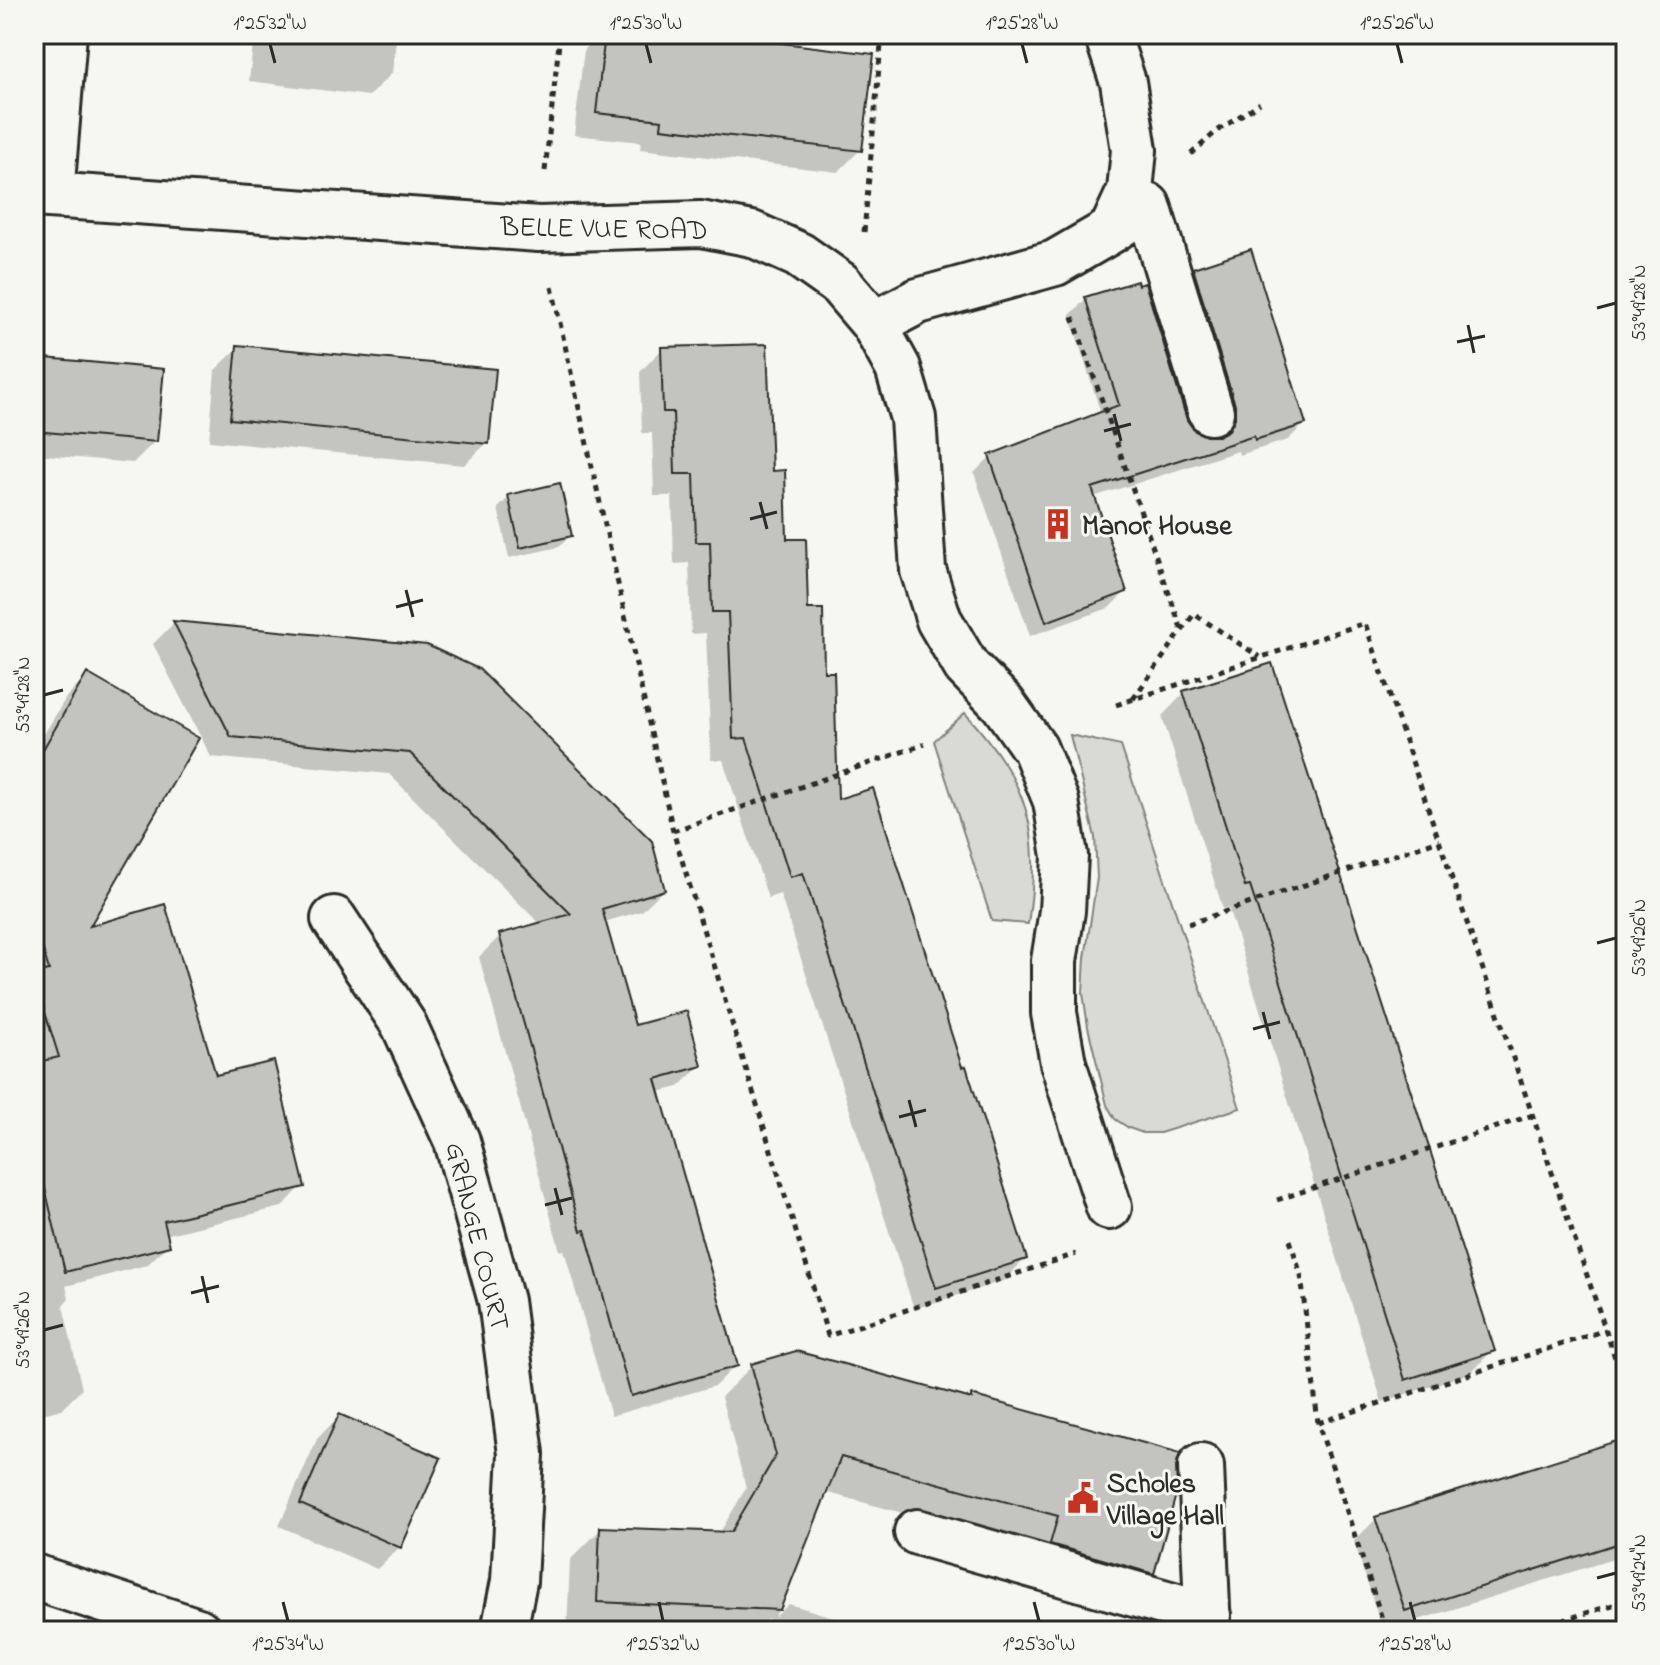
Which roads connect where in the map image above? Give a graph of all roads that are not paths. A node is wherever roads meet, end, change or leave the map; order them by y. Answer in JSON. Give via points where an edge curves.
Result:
{"nodes":[{"id":1,"x":64,"y":34,"type":"edge"},
{"id":2,"x":1107,"y":34,"type":"edge"},
{"id":3,"x":42,"y":195,"type":"edge"},
{"id":4,"x":1112,"y":230,"type":"junction"},
{"id":5,"x":865,"y":314,"type":"junction"},
{"id":6,"x":1211,"y":412,"type":"dead end"},
{"id":7,"x":334,"y":919,"type":"dead end"},
{"id":8,"x":1109,"y":1207,"type":"dead end"},
{"id":9,"x":1201,"y":1466,"type":"dead end"},
{"id":10,"x":917,"y":1532,"type":"dead end"},
{"id":11,"x":34,"y":1577,"type":"edge"},
{"id":12,"x":1208,"y":1623,"type":"edge"},
{"id":13,"x":198,"y":1631,"type":"edge"},
{"id":14,"x":504,"y":1631,"type":"edge"}],
"edges":[{"from":1,"to":3,"type":"street"},
{"from":2,"to":4,"type":"street","via":[[1123,82],[1134,150],[1130,191]]},
{"from":3,"to":5,"type":"street","name":"BELLE VUE ROAD","via":[[539,229],[701,224],[752,234],[799,255],[840,284]]},
{"from":4,"to":5,"type":"street","via":[[1055,263]]},
{"from":4,"to":6,"type":"street","via":[[1148,206]]},
{"from":5,"to":8,"type":"street","name":"BELLE VUE ROAD","via":[[898,368],[913,418],[923,570],[939,620],[966,666],[1003,704],[1035,749],[1056,801],[1065,856],[1054,1013],[1063,1063]]},
{"from":7,"to":14,"type":"street","name":"GRANGE COURT","via":[[404,1025],[457,1141],[501,1301],[521,1454],[514,1581]]},
{"from":9,"to":12,"type":"street"},
{"from":10,"to":12,"type":"street"},
{"from":11,"to":13,"type":"street"}]}
